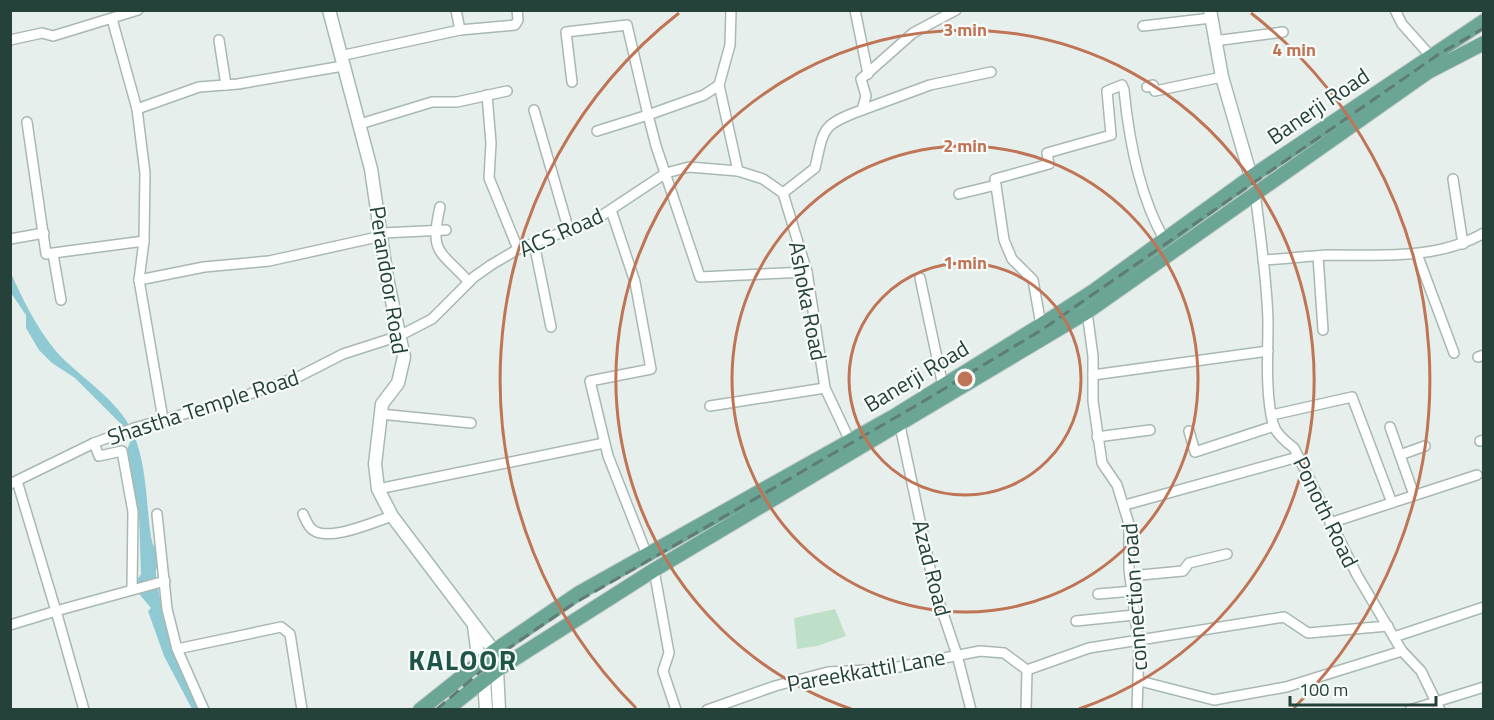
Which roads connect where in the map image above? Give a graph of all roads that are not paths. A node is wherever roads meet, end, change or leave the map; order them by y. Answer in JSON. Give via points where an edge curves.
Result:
{"nodes":[{"id":1,"x":138,"y":10,"type":"edge"},
{"id":2,"x":329,"y":10,"type":"edge"},
{"id":3,"x":456,"y":10,"type":"edge"},
{"id":4,"x":517,"y":10,"type":"edge"},
{"id":5,"x":731,"y":10,"type":"edge"},
{"id":6,"x":855,"y":10,"type":"edge"},
{"id":7,"x":956,"y":10,"type":"edge"},
{"id":8,"x":1395,"y":10,"type":"edge"},
{"id":9,"x":1210,"y":14,"type":"edge"},
{"id":10,"x":112,"y":19,"type":"junction"},
{"id":11,"x":1484,"y":21,"type":"edge"},
{"id":12,"x":1143,"y":26,"type":"dead end"},
{"id":13,"x":460,"y":30,"type":"junction"},
{"id":14,"x":1283,"y":32,"type":"dead end"},
{"id":15,"x":10,"y":40,"type":"edge"},
{"id":16,"x":219,"y":40,"type":"dead end"},
{"id":17,"x":1214,"y":41,"type":"junction"},
{"id":18,"x":1478,"y":46,"type":"edge"},
{"id":19,"x":341,"y":61,"type":"junction"},
{"id":20,"x":1435,"y":61,"type":"junction"},
{"id":21,"x":991,"y":72,"type":"dead end"},
{"id":22,"x":868,"y":74,"type":"junction"},
{"id":23,"x":1222,"y":76,"type":"junction"},
{"id":24,"x":572,"y":82,"type":"dead end"},
{"id":25,"x":226,"y":85,"type":"junction"},
{"id":26,"x":719,"y":85,"type":"junction"},
{"id":27,"x":1147,"y":87,"type":"dead end"},
{"id":28,"x":507,"y":91,"type":"dead end"},
{"id":29,"x":487,"y":95,"type":"junction"},
{"id":30,"x":138,"y":109,"type":"junction"},
{"id":31,"x":534,"y":110,"type":"dead end"},
{"id":32,"x":862,"y":110,"type":"junction"},
{"id":33,"x":648,"y":115,"type":"junction"},
{"id":34,"x":27,"y":122,"type":"dead end"},
{"id":35,"x":360,"y":124,"type":"junction"},
{"id":36,"x":597,"y":131,"type":"dead end"},
{"id":37,"x":738,"y":171,"type":"junction"},
{"id":38,"x":666,"y":172,"type":"junction"},
{"id":39,"x":1251,"y":177,"type":"junction"},
{"id":40,"x":1453,"y":179,"type":"dead end"},
{"id":41,"x":995,"y":182,"type":"junction"},
{"id":42,"x":783,"y":192,"type":"junction"},
{"id":43,"x":1255,"y":192,"type":"junction"},
{"id":44,"x":959,"y":194,"type":"dead end"},
{"id":45,"x":440,"y":207,"type":"dead end"},
{"id":46,"x":611,"y":210,"type":"junction"},
{"id":47,"x":446,"y":230,"type":"dead end"},
{"id":48,"x":434,"y":231,"type":"junction"},
{"id":49,"x":569,"y":231,"type":"junction"},
{"id":50,"x":44,"y":233,"type":"junction"},
{"id":51,"x":1484,"y":233,"type":"edge"},
{"id":52,"x":382,"y":234,"type":"junction"},
{"id":53,"x":10,"y":239,"type":"edge"},
{"id":54,"x":1164,"y":239,"type":"junction"},
{"id":55,"x":144,"y":241,"type":"junction"},
{"id":56,"x":534,"y":243,"type":"junction"},
{"id":57,"x":1463,"y":244,"type":"junction"},
{"id":58,"x":518,"y":249,"type":"junction"},
{"id":59,"x":53,"y":254,"type":"junction"},
{"id":60,"x":1418,"y":254,"type":"junction"},
{"id":61,"x":1318,"y":256,"type":"junction"},
{"id":62,"x":1263,"y":260,"type":"junction"},
{"id":63,"x":807,"y":272,"type":"junction"},
{"id":64,"x":920,"y":278,"type":"dead end"},
{"id":65,"x":139,"y":280,"type":"junction"},
{"id":66,"x":469,"y":282,"type":"junction"},
{"id":67,"x":61,"y":300,"type":"dead end"},
{"id":68,"x":1087,"y":312,"type":"junction"},
{"id":69,"x":1041,"y":326,"type":"junction"},
{"id":70,"x":551,"y":327,"type":"dead end"},
{"id":71,"x":1323,"y":330,"type":"dead end"},
{"id":72,"x":399,"y":336,"type":"junction"},
{"id":73,"x":1268,"y":351,"type":"junction"},
{"id":74,"x":1454,"y":353,"type":"dead end"},
{"id":75,"x":1094,"y":375,"type":"junction"},
{"id":76,"x":943,"y":386,"type":"junction"},
{"id":77,"x":825,"y":388,"type":"junction"},
{"id":78,"x":710,"y":406,"type":"dead end"},
{"id":79,"x":380,"y":414,"type":"junction"},
{"id":80,"x":1272,"y":415,"type":"junction"},
{"id":81,"x":164,"y":419,"type":"junction"},
{"id":82,"x":898,"y":420,"type":"junction"},
{"id":83,"x":471,"y":423,"type":"dead end"},
{"id":84,"x":1274,"y":426,"type":"junction"},
{"id":85,"x":1390,"y":427,"type":"dead end"},
{"id":86,"x":1150,"y":430,"type":"dead end"},
{"id":87,"x":1189,"y":431,"type":"dead end"},
{"id":88,"x":1098,"y":437,"type":"junction"},
{"id":89,"x":849,"y":439,"type":"junction"},
{"id":90,"x":94,"y":443,"type":"junction"},
{"id":91,"x":604,"y":443,"type":"junction"},
{"id":92,"x":1425,"y":446,"type":"dead end"},
{"id":93,"x":1400,"y":455,"type":"junction"},
{"id":94,"x":1299,"y":457,"type":"junction"},
{"id":95,"x":1477,"y":475,"type":"dead end"},
{"id":96,"x":14,"y":482,"type":"edge"},
{"id":97,"x":378,"y":489,"type":"junction"},
{"id":98,"x":1414,"y":495,"type":"junction"},
{"id":99,"x":1392,"y":503,"type":"junction"},
{"id":100,"x":1125,"y":504,"type":"junction"},
{"id":101,"x":157,"y":514,"type":"dead end"},
{"id":102,"x":303,"y":514,"type":"dead end"},
{"id":103,"x":392,"y":516,"type":"junction"},
{"id":104,"x":1330,"y":523,"type":"junction"},
{"id":105,"x":652,"y":552,"type":"junction"},
{"id":106,"x":1227,"y":554,"type":"dead end"},
{"id":107,"x":659,"y":567,"type":"junction"},
{"id":108,"x":1130,"y":576,"type":"junction"},
{"id":109,"x":162,"y":582,"type":"junction"},
{"id":110,"x":134,"y":589,"type":"junction"},
{"id":111,"x":1133,"y":591,"type":"junction"},
{"id":112,"x":1098,"y":594,"type":"dead end"},
{"id":113,"x":1484,"y":607,"type":"edge"},
{"id":114,"x":56,"y":611,"type":"junction"},
{"id":115,"x":1134,"y":615,"type":"junction"},
{"id":116,"x":540,"y":619,"type":"junction"},
{"id":117,"x":1076,"y":621,"type":"dead end"},
{"id":118,"x":10,"y":625,"type":"edge"},
{"id":119,"x":474,"y":625,"type":"junction"},
{"id":120,"x":1388,"y":626,"type":"junction"},
{"id":121,"x":554,"y":632,"type":"junction"},
{"id":122,"x":1394,"y":637,"type":"junction"},
{"id":123,"x":1138,"y":639,"type":"junction"},
{"id":124,"x":177,"y":649,"type":"junction"},
{"id":125,"x":494,"y":651,"type":"junction"},
{"id":126,"x":1402,"y":651,"type":"junction"},
{"id":127,"x":957,"y":655,"type":"junction"},
{"id":128,"x":479,"y":663,"type":"junction"},
{"id":129,"x":497,"y":670,"type":"junction"},
{"id":130,"x":1027,"y":670,"type":"junction"},
{"id":131,"x":484,"y":680,"type":"junction"},
{"id":132,"x":1140,"y":681,"type":"junction"},
{"id":133,"x":1484,"y":687,"type":"edge"},
{"id":134,"x":1438,"y":706,"type":"edge"},
{"id":135,"x":84,"y":710,"type":"edge"},
{"id":136,"x":204,"y":710,"type":"edge"},
{"id":137,"x":302,"y":710,"type":"edge"},
{"id":138,"x":420,"y":710,"type":"edge"},
{"id":139,"x":447,"y":710,"type":"edge"},
{"id":140,"x":486,"y":710,"type":"edge"},
{"id":141,"x":499,"y":710,"type":"edge"},
{"id":142,"x":676,"y":710,"type":"edge"},
{"id":143,"x":707,"y":710,"type":"edge"},
{"id":144,"x":971,"y":710,"type":"edge"},
{"id":145,"x":1026,"y":710,"type":"edge"},
{"id":146,"x":1137,"y":710,"type":"edge"},
{"id":147,"x":1410,"y":710,"type":"edge"}],
"edges":[{"from":1,"to":10,"type":"street"},
{"from":2,"to":19,"type":"main road","name":"Perandoor Road"},
{"from":3,"to":13,"type":"street"},
{"from":4,"to":13,"type":"street","via":[[515,24]]},
{"from":5,"to":26,"type":"street","via":[[730,45]]},
{"from":6,"to":22,"type":"street"},
{"from":7,"to":22,"type":"street","via":[[913,33]]},
{"from":8,"to":20,"type":"street","via":[[1402,24]]},
{"from":9,"to":12,"type":"street"},
{"from":9,"to":17,"type":"main road"},
{"from":10,"to":15,"type":"street","via":[[53,36],[42,33]]},
{"from":10,"to":30,"type":"street"},
{"from":11,"to":20,"type":"main road","name":"Banerji Road"},
{"from":13,"to":19,"type":"street"},
{"from":14,"to":17,"type":"street"},
{"from":16,"to":25,"type":"street"},
{"from":17,"to":23,"type":"main road"},
{"from":18,"to":20,"type":"main road","name":"Banerji Road"},
{"from":19,"to":25,"type":"street"},
{"from":19,"to":35,"type":"main road","name":"Perandoor Road"},
{"from":20,"to":39,"type":"main road","name":"Banerji Road"},
{"from":20,"to":43,"type":"main road","name":"Banerji Road"},
{"from":21,"to":32,"type":"street","via":[[930,85]]},
{"from":22,"to":32,"type":"street","via":[[861,79],[866,96]]},
{"from":23,"to":27,"type":"street","via":[[1155,91],[1153,85]]},
{"from":23,"to":39,"type":"main road"},
{"from":24,"to":33,"type":"street","via":[[566,32],[627,25]]},
{"from":25,"to":30,"type":"street","via":[[199,87]]},
{"from":26,"to":33,"type":"street","via":[[704,95]]},
{"from":26,"to":37,"type":"street"},
{"from":28,"to":29,"type":"street"},
{"from":29,"to":35,"type":"street","via":[[457,102],[432,102]]},
{"from":29,"to":58,"type":"street","via":[[489,178]]},
{"from":30,"to":55,"type":"street","via":[[145,173]]},
{"from":31,"to":49,"type":"street"},
{"from":32,"to":42,"type":"street","via":[[837,119],[822,132],[815,168]]},
{"from":33,"to":36,"type":"street"},
{"from":33,"to":38,"type":"street"},
{"from":34,"to":50,"type":"street"},
{"from":35,"to":52,"type":"main road","name":"Perandoor Road"},
{"from":37,"to":38,"type":"street","name":"ACS Road","via":[[689,166]]},
{"from":37,"to":42,"type":"street","via":[[763,179]]},
{"from":38,"to":46,"type":"street","name":"ACS Road"},
{"from":38,"to":63,"type":"street","via":[[700,277]]},
{"from":39,"to":43,"type":"main road"},
{"from":39,"to":54,"type":"main road","name":"Banerji Road"},
{"from":40,"to":57,"type":"street"},
{"from":41,"to":44,"type":"street"},
{"from":41,"to":54,"type":"street","via":[[1048,164],[1047,153],[1111,135],[1107,91],[1122,85],[1140,176]]},
{"from":41,"to":69,"type":"street","via":[[1004,240],[1012,259],[1033,280]]},
{"from":42,"to":63,"type":"street","name":"Ashoka Road"},
{"from":43,"to":62,"type":"street"},
{"from":43,"to":68,"type":"main road","name":"Banerji Road"},
{"from":45,"to":48,"type":"street"},
{"from":46,"to":49,"type":"street","name":"ACS Road"},
{"from":46,"to":91,"type":"street","via":[[635,282],[651,369],[590,381]]},
{"from":47,"to":48,"type":"street"},
{"from":48,"to":52,"type":"street"},
{"from":48,"to":66,"type":"street","via":[[440,255]]},
{"from":49,"to":56,"type":"street","name":"ACS Road"},
{"from":50,"to":53,"type":"street"},
{"from":50,"to":59,"type":"street","via":[[46,254]]},
{"from":51,"to":57,"type":"street"},
{"from":52,"to":65,"type":"street","via":[[269,261],[204,267]]},
{"from":52,"to":72,"type":"main road","name":"Perandoor Road"},
{"from":54,"to":69,"type":"main road","name":"Banerji Road"},
{"from":55,"to":59,"type":"street"},
{"from":55,"to":65,"type":"street"},
{"from":56,"to":58,"type":"street","name":"ACS Road"},
{"from":56,"to":70,"type":"street"},
{"from":57,"to":60,"type":"street"},
{"from":58,"to":66,"type":"street","name":"ACS Road"},
{"from":59,"to":67,"type":"street"},
{"from":60,"to":61,"type":"street"},
{"from":60,"to":74,"type":"street"},
{"from":61,"to":62,"type":"street"},
{"from":61,"to":71,"type":"street"},
{"from":62,"to":73,"type":"street"},
{"from":63,"to":77,"type":"street","name":"Ashoka Road"},
{"from":64,"to":76,"type":"street"},
{"from":65,"to":81,"type":"street"},
{"from":66,"to":72,"type":"street","name":"ACS Road","via":[[432,319]]},
{"from":68,"to":75,"type":"street","name":"connection road"},
{"from":68,"to":82,"type":"main road","name":"Banerji Road"},
{"from":69,"to":76,"type":"main road","name":"Banerji Road"},
{"from":72,"to":79,"type":"main road","name":"Perandoor Road","via":[[404,357],[402,373]]},
{"from":72,"to":81,"type":"street","name":"Shastha Temple Road","via":[[343,354],[298,377],[237,399]]},
{"from":73,"to":75,"type":"street"},
{"from":73,"to":80,"type":"street"},
{"from":75,"to":88,"type":"street","name":"connection road"},
{"from":76,"to":82,"type":"main road","name":"Banerji Road"},
{"from":77,"to":78,"type":"street"},
{"from":77,"to":89,"type":"street","name":"Ashoka Road"},
{"from":79,"to":83,"type":"street"},
{"from":79,"to":97,"type":"main road","name":"Perandoor Road","via":[[375,464]]},
{"from":80,"to":84,"type":"street"},
{"from":80,"to":99,"type":"street","via":[[1352,397]]},
{"from":81,"to":90,"type":"street","name":"Shastha Temple Road"},
{"from":82,"to":89,"type":"main road","name":"Banerji Road"},
{"from":82,"to":107,"type":"main road","name":"Banerji Road"},
{"from":82,"to":127,"type":"street","name":"Azad Road","via":[[934,587]]},
{"from":84,"to":87,"type":"street","via":[[1195,452]]},
{"from":84,"to":94,"type":"street","name":"Ponoth Road"},
{"from":85,"to":93,"type":"street"},
{"from":86,"to":88,"type":"street"},
{"from":88,"to":100,"type":"street","name":"connection road","via":[[1102,463]]},
{"from":89,"to":105,"type":"main road","name":"Banerji Road"},
{"from":90,"to":96,"type":"street","name":"Shastha Temple Road"},
{"from":90,"to":110,"type":"street","via":[[99,456],[122,451],[133,512]]},
{"from":91,"to":97,"type":"street"},
{"from":91,"to":105,"type":"street"},
{"from":92,"to":93,"type":"street"},
{"from":93,"to":98,"type":"street"},
{"from":94,"to":100,"type":"street"},
{"from":94,"to":104,"type":"street","name":"Ponoth Road"},
{"from":95,"to":98,"type":"street"},
{"from":96,"to":114,"type":"street"},
{"from":97,"to":103,"type":"main road","name":"Perandoor Road"},
{"from":98,"to":99,"type":"street"},
{"from":99,"to":104,"type":"street"},
{"from":100,"to":108,"type":"street","name":"connection road"},
{"from":101,"to":109,"type":"street"},
{"from":102,"to":103,"type":"street","via":[[310,529],[319,534],[334,534]]},
{"from":103,"to":119,"type":"main road","name":"Perandoor Road"},
{"from":104,"to":120,"type":"street","name":"Ponoth Road"},
{"from":105,"to":107,"type":"main road"},
{"from":105,"to":116,"type":"main road","name":"Banerji Road"},
{"from":106,"to":108,"type":"street","via":[[1190,563],[1183,571]]},
{"from":107,"to":121,"type":"main road","name":"Banerji Road"},
{"from":107,"to":142,"type":"street","via":[[669,653],[663,671]]},
{"from":108,"to":111,"type":"street","name":"connection road"},
{"from":109,"to":110,"type":"street"},
{"from":109,"to":124,"type":"street"},
{"from":110,"to":114,"type":"street"},
{"from":111,"to":112,"type":"street"},
{"from":111,"to":115,"type":"street","name":"connection road"},
{"from":113,"to":122,"type":"street"},
{"from":114,"to":118,"type":"street"},
{"from":114,"to":135,"type":"street"},
{"from":115,"to":117,"type":"street"},
{"from":115,"to":123,"type":"street","name":"connection road"},
{"from":116,"to":121,"type":"main road"},
{"from":116,"to":125,"type":"main road","name":"Banerji Road"},
{"from":119,"to":125,"type":"main road","name":"Perandoor Road"},
{"from":119,"to":128,"type":"main road","name":"Perandoor Road"},
{"from":120,"to":122,"type":"street","name":"Ponoth Road"},
{"from":120,"to":123,"type":"street","via":[[1308,633],[1284,617]]},
{"from":121,"to":129,"type":"main road","name":"Banerji Road"},
{"from":122,"to":126,"type":"street","name":"Ponoth Road"},
{"from":123,"to":130,"type":"street","via":[[1089,648]]},
{"from":123,"to":132,"type":"street","name":"connection road"},
{"from":124,"to":136,"type":"street"},
{"from":124,"to":137,"type":"street","via":[[281,627],[290,634]]},
{"from":125,"to":128,"type":"main road","name":"Banerji Road"},
{"from":125,"to":129,"type":"main road"},
{"from":126,"to":132,"type":"street","via":[[1286,687],[1214,700]]},
{"from":126,"to":134,"type":"street","name":"Ponoth Road","via":[[1421,671]]},
{"from":127,"to":130,"type":"street","name":"Pareekkattil Lane","via":[[980,651],[1004,653]]},
{"from":127,"to":143,"type":"street","name":"Pareekkattil Lane","via":[[888,669],[828,672]]},
{"from":127,"to":144,"type":"street","name":"Azad Road"},
{"from":128,"to":131,"type":"main road"},
{"from":128,"to":138,"type":"main road","name":"Banerji Road"},
{"from":129,"to":131,"type":"main road","name":"Banerji Road"},
{"from":129,"to":141,"type":"main road"},
{"from":130,"to":145,"type":"street"},
{"from":131,"to":139,"type":"main road","name":"Banerji Road"},
{"from":131,"to":140,"type":"main road"},
{"from":132,"to":146,"type":"street","name":"connection road"},
{"from":133,"to":134,"type":"street"},
{"from":134,"to":147,"type":"street"}]}
